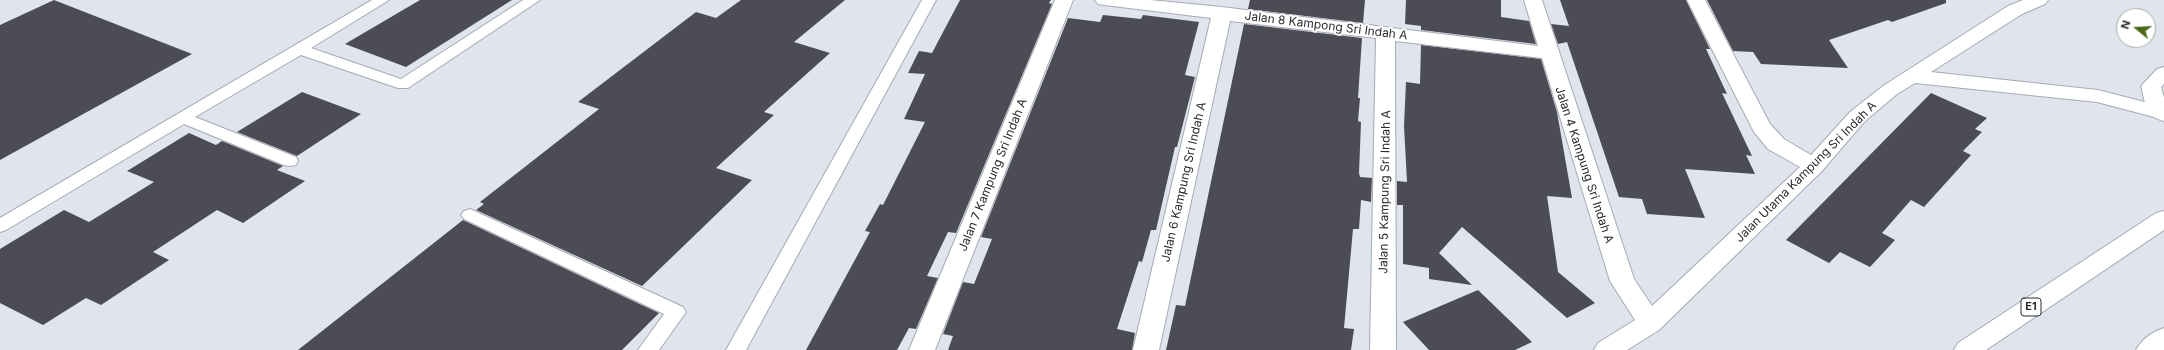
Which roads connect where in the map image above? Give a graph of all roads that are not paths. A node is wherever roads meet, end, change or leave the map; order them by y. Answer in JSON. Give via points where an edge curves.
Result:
{"nodes":[{"id":1,"x":382,"y":0,"type":"edge"},
{"id":2,"x":533,"y":0,"type":"edge"},
{"id":3,"x":929,"y":0,"type":"edge"},
{"id":4,"x":1064,"y":0,"type":"edge"},
{"id":5,"x":1104,"y":0,"type":"edge"},
{"id":6,"x":1533,"y":0,"type":"edge"},
{"id":7,"x":1696,"y":0,"type":"edge"},
{"id":8,"x":2039,"y":0,"type":"edge"},
{"id":9,"x":2010,"y":5,"type":"edge"},
{"id":10,"x":1222,"y":14,"type":"junction"},
{"id":11,"x":1386,"y":33,"type":"junction"},
{"id":12,"x":299,"y":49,"type":"junction"},
{"id":13,"x":1548,"y":53,"type":"junction"},
{"id":14,"x":2164,"y":73,"type":"edge"},
{"id":15,"x":1910,"y":76,"type":"junction"},
{"id":16,"x":2161,"y":113,"type":"edge"},
{"id":17,"x":182,"y":118,"type":"junction"},
{"id":18,"x":290,"y":161,"type":"dead end"},
{"id":19,"x":1814,"y":166,"type":"junction"},
{"id":20,"x":470,"y":215,"type":"dead end"},
{"id":21,"x":2164,"y":219,"type":"edge"},
{"id":22,"x":0,"y":226,"type":"edge"},
{"id":23,"x":1650,"y":323,"type":"junction"},
{"id":24,"x":2164,"y":338,"type":"edge"},
{"id":25,"x":648,"y":350,"type":"edge"},
{"id":26,"x":736,"y":350,"type":"edge"},
{"id":27,"x":922,"y":350,"type":"edge"},
{"id":28,"x":1146,"y":350,"type":"edge"},
{"id":29,"x":1383,"y":350,"type":"edge"},
{"id":30,"x":1607,"y":350,"type":"edge"},
{"id":31,"x":1967,"y":350,"type":"edge"},
{"id":32,"x":2149,"y":350,"type":"edge"}],
"edges":[{"from":1,"to":12,"type":"lane"},
{"from":2,"to":12,"type":"lane","via":[[403,85]]},
{"from":3,"to":26,"type":"lane"},
{"from":4,"to":27,"type":"main road","name":"Jalan 7 Kampung Sri Indah A"},
{"from":5,"to":10,"type":"main road","name":"Jalan 8 Kampong Sri Indah A"},
{"from":6,"to":13,"type":"main road","name":"Jalan 4 Kampung Sri Indah A"},
{"from":7,"to":19,"type":"main road","via":[[1761,127],[1776,144]]},
{"from":8,"to":9,"type":"main road","name":"Jalan Utama Kampung Sri Indah A"},
{"from":9,"to":15,"type":"main road","name":"Jalan Utama Kampung Sri Indah A"},
{"from":10,"to":11,"type":"main road","name":"Jalan 8 Kampong Sri Indah A"},
{"from":10,"to":28,"type":"main road","name":"Jalan 6 Kampung Sri Indah A"},
{"from":11,"to":13,"type":"main road","name":"Jalan 8 Kampong Sri Indah A"},
{"from":11,"to":29,"type":"main road","name":"Jalan 5 Kampung Sri Indah A"},
{"from":12,"to":17,"type":"lane"},
{"from":13,"to":23,"type":"main road","name":"Jalan 4 Kampung Sri Indah A","via":[[1622,281]]},
{"from":14,"to":16,"type":"main road","via":[[2151,86]]},
{"from":15,"to":16,"type":"main road","via":[[2098,96]]},
{"from":15,"to":19,"type":"main road","name":"Jalan Utama Kampung Sri Indah A","via":[[1857,117]]},
{"from":17,"to":18,"type":"lane"},
{"from":17,"to":22,"type":"lane"},
{"from":19,"to":23,"type":"main road","name":"Jalan Utama Kampung Sri Indah A"},
{"from":20,"to":25,"type":"lane","via":[[676,312]]},
{"from":21,"to":31,"type":"main road","number":"E1"},
{"from":23,"to":30,"type":"main road","name":"Jalan Utama Kampung Sri Indah A"},
{"from":24,"to":32,"type":"main road"}]}
